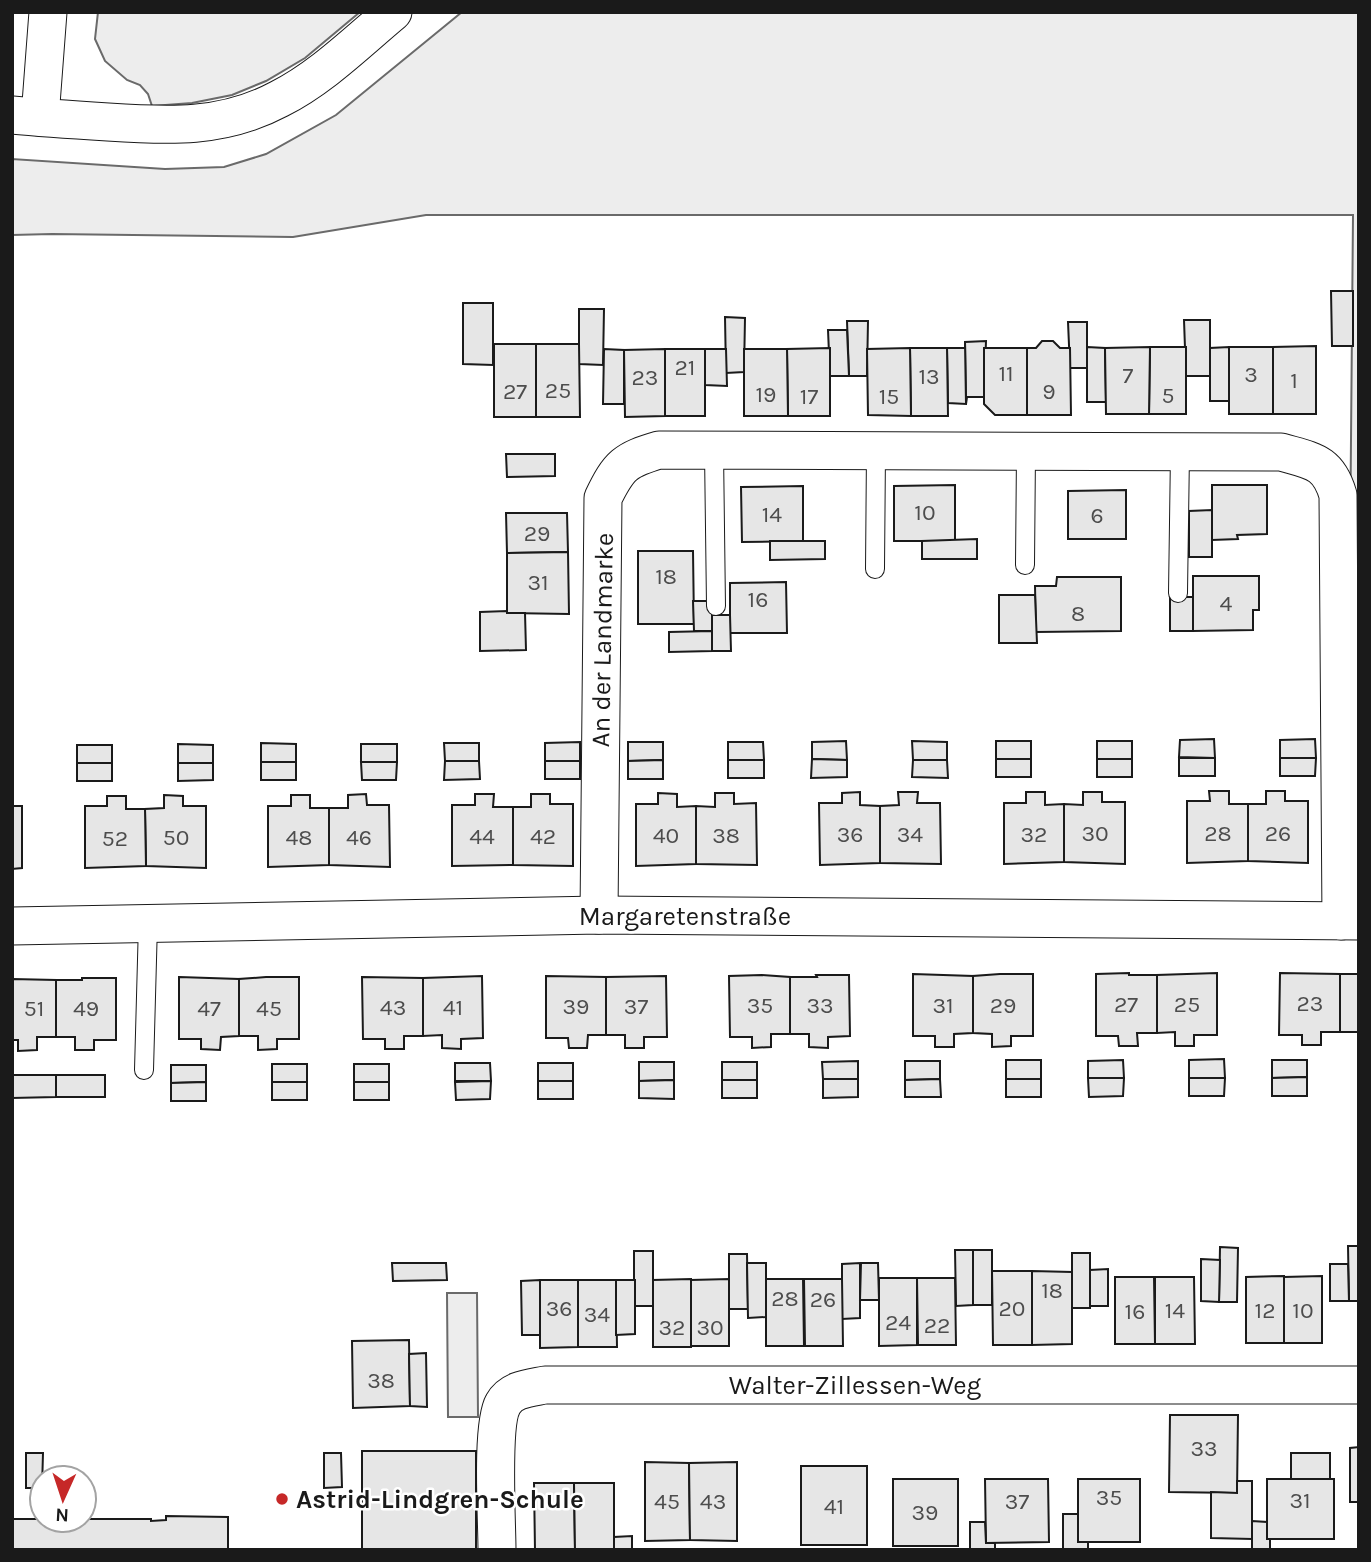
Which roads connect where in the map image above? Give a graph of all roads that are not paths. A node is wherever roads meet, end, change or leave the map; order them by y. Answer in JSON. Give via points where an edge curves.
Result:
{"nodes":[{"id":1,"x":48,"y":12,"type":"edge"},
{"id":2,"x":393,"y":12,"type":"edge"},
{"id":3,"x":26,"y":116,"type":"edge"},
{"id":4,"x":715,"y":451,"type":"junction"},
{"id":5,"x":876,"y":451,"type":"junction"},
{"id":6,"x":1026,"y":452,"type":"junction"},
{"id":7,"x":1180,"y":452,"type":"junction"},
{"id":8,"x":1025,"y":565,"type":"dead end"},
{"id":9,"x":875,"y":569,"type":"dead end"},
{"id":10,"x":1178,"y":593,"type":"dead end"},
{"id":11,"x":716,"y":606,"type":"dead end"},
{"id":12,"x":598,"y":915,"type":"junction"},
{"id":13,"x":1350,"y":921,"type":"edge"},
{"id":14,"x":148,"y":923,"type":"junction"},
{"id":15,"x":12,"y":926,"type":"edge"},
{"id":16,"x":144,"y":1070,"type":"dead end"},
{"id":17,"x":1359,"y":1385,"type":"edge"},
{"id":18,"x":497,"y":1550,"type":"edge"}],
"edges":[{"from":1,"to":3,"type":"street"},
{"from":2,"to":3,"type":"street","via":[[321,71],[279,99],[243,114],[167,126]]},
{"from":4,"to":5,"type":"street","name":"An der Landmarke"},
{"from":4,"to":11,"type":"lane"},
{"from":4,"to":12,"type":"street","name":"An der Landmarke","via":[[659,450],[632,458],[614,475],[603,498]]},
{"from":5,"to":6,"type":"street","name":"An der Landmarke"},
{"from":5,"to":9,"type":"lane"},
{"from":6,"to":7,"type":"street","name":"An der Landmarke"},
{"from":6,"to":8,"type":"lane"},
{"from":7,"to":10,"type":"lane"},
{"from":7,"to":13,"type":"street","name":"An der Landmarke","via":[[1281,452],[1315,462],[1332,477],[1338,495]]},
{"from":12,"to":13,"type":"street","name":"Margaretenstraße"},
{"from":12,"to":14,"type":"street","name":"Margaretenstraße"},
{"from":14,"to":15,"type":"street","name":"Margaretenstraße"},
{"from":14,"to":16,"type":"lane"},
{"from":17,"to":18,"type":"street","name":"Walter-Zillessen-Weg","via":[[545,1385],[515,1392],[502,1405],[497,1428]]}]}
